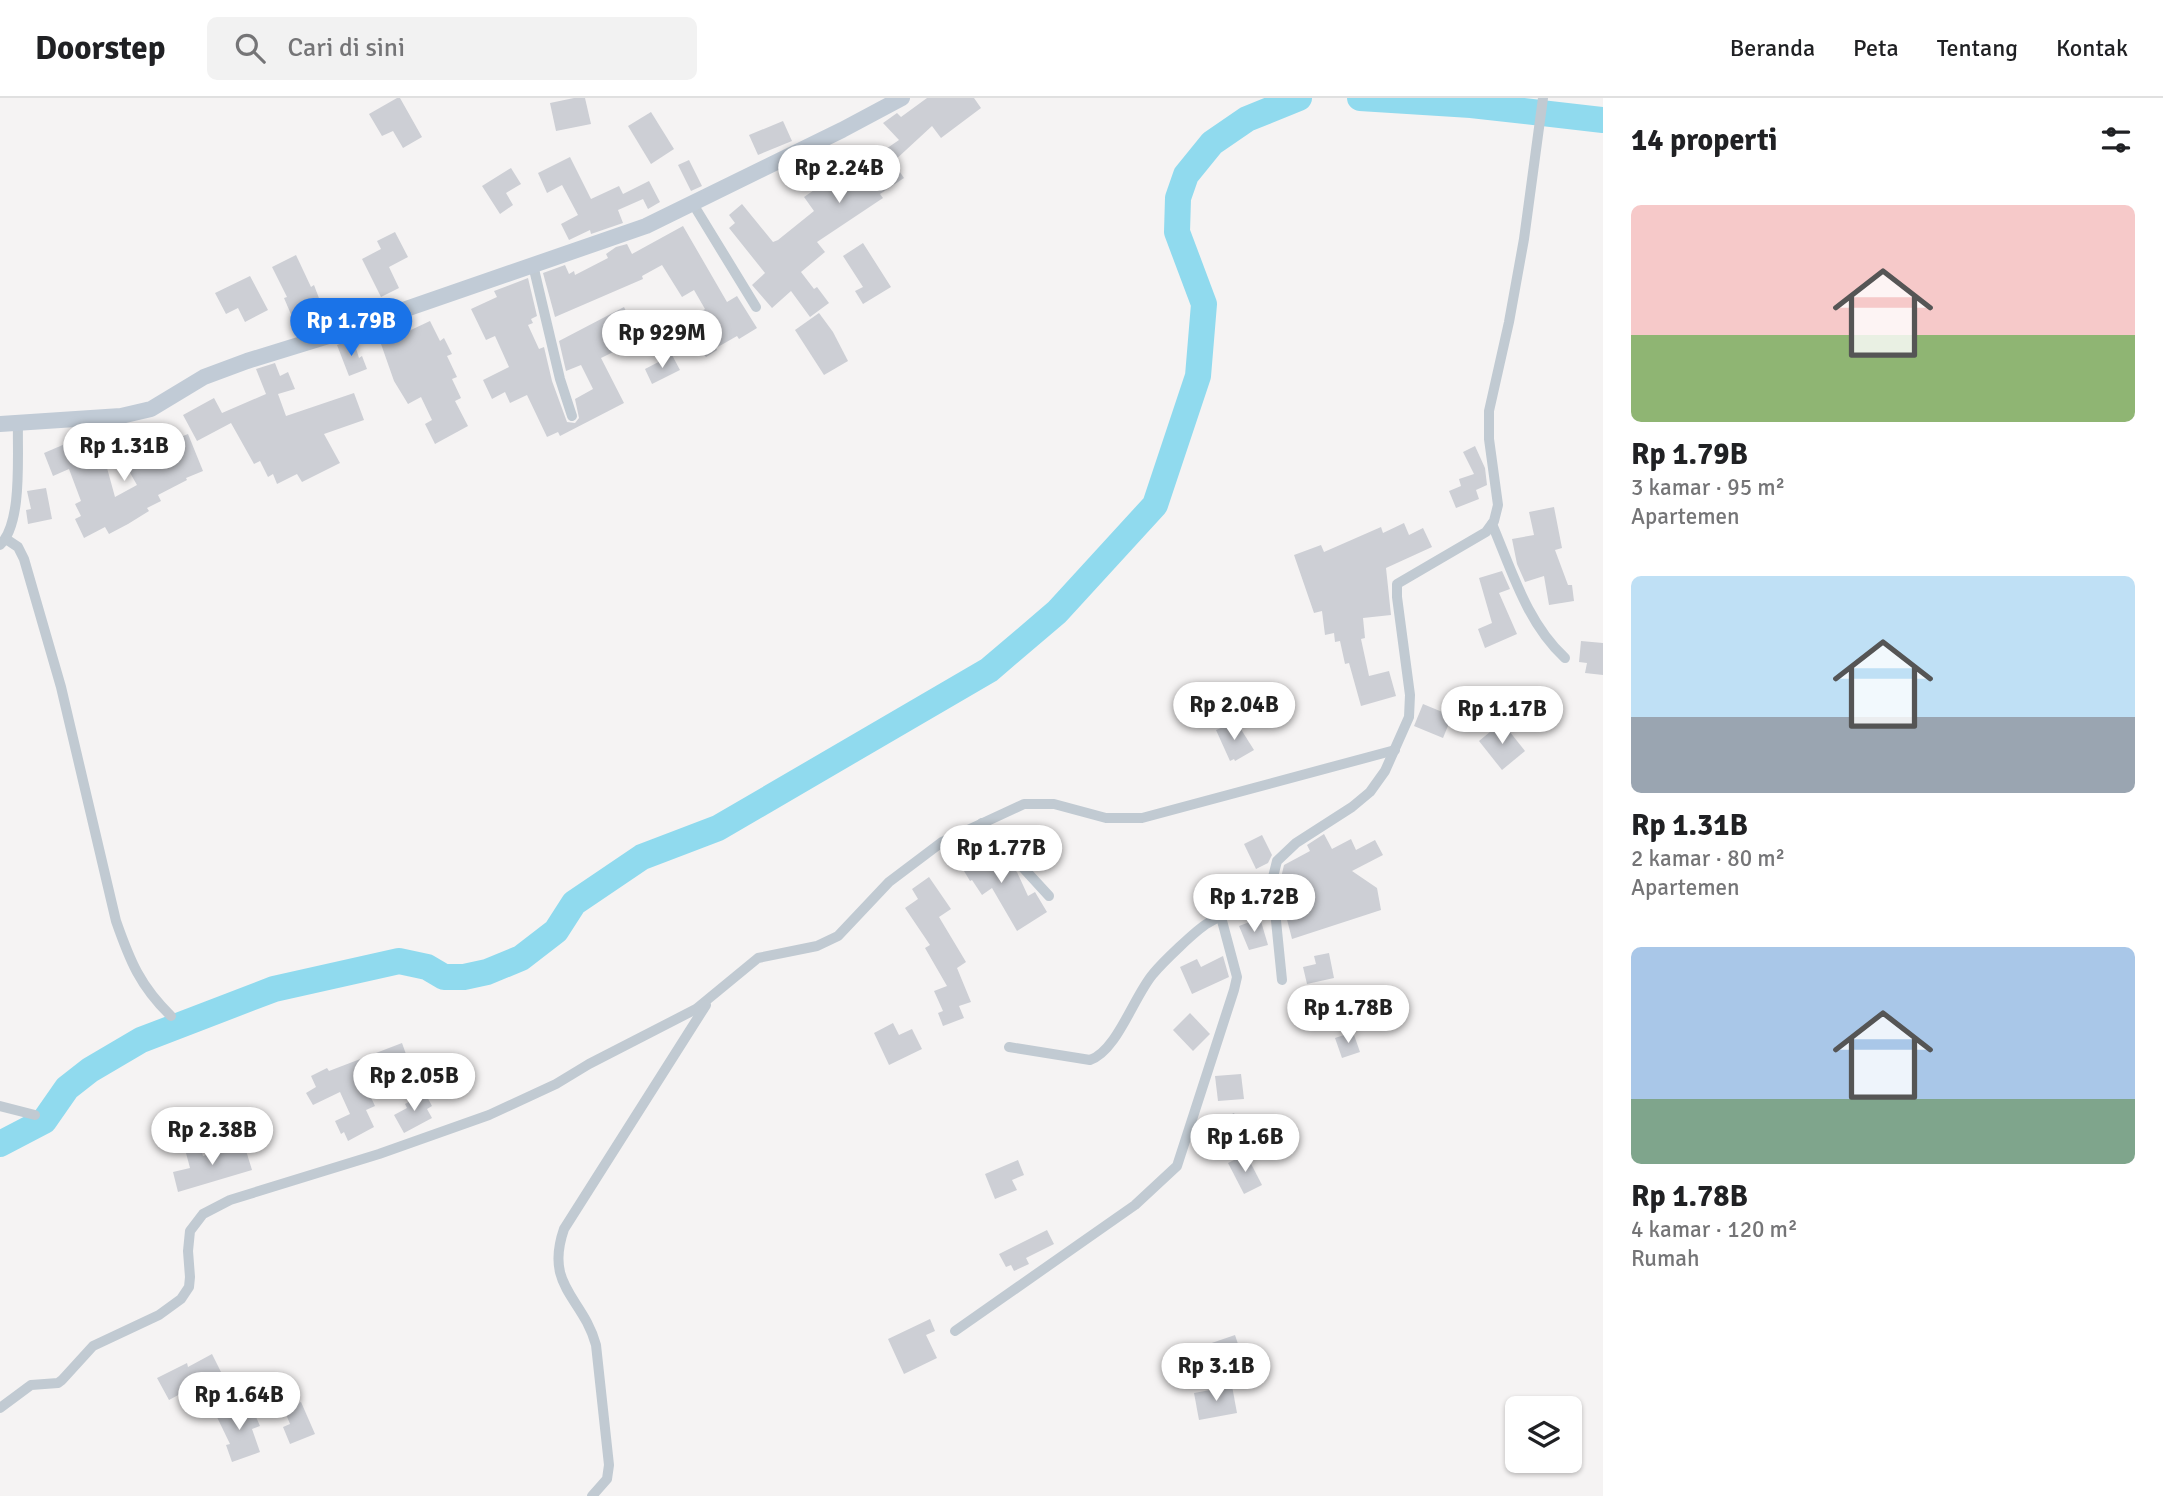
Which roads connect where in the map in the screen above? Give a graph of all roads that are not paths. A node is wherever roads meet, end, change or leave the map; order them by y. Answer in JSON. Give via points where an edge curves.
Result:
{"nodes":[{"id":1,"x":902,"y":98,"type":"edge"},
{"id":2,"x":1543,"y":98,"type":"edge"},
{"id":3,"x":693,"y":204,"type":"junction"},
{"id":4,"x":533,"y":265,"type":"junction"},
{"id":5,"x":756,"y":307,"type":"dead end"},
{"id":6,"x":572,"y":416,"type":"dead end"},
{"id":7,"x":18,"y":423,"type":"junction"},
{"id":8,"x":0,"y":424,"type":"edge"},
{"id":9,"x":1492,"y":524,"type":"junction"},
{"id":10,"x":3,"y":542,"type":"edge"},
{"id":11,"x":1565,"y":658,"type":"dead end"},
{"id":12,"x":1395,"y":750,"type":"junction"},
{"id":13,"x":982,"y":823,"type":"junction"},
{"id":14,"x":1049,"y":896,"type":"dead end"},
{"id":15,"x":1274,"y":901,"type":"junction"},
{"id":16,"x":1221,"y":918,"type":"junction"},
{"id":17,"x":1282,"y":980,"type":"dead end"},
{"id":18,"x":713,"y":994,"type":"junction"},
{"id":19,"x":170,"y":1016,"type":"dead end"},
{"id":20,"x":1009,"y":1047,"type":"dead end"},
{"id":21,"x":0,"y":1106,"type":"edge"},
{"id":22,"x":35,"y":1115,"type":"dead end"},
{"id":23,"x":955,"y":1331,"type":"dead end"},
{"id":24,"x":0,"y":1408,"type":"edge"},
{"id":25,"x":592,"y":1496,"type":"edge"}],
"edges":[{"from":1,"to":3,"type":"street"},
{"from":2,"to":9,"type":"street","via":[[1533,183],[1489,411],[1498,505]]},
{"from":3,"to":4,"type":"street","via":[[646,226]]},
{"from":3,"to":5,"type":"street"},
{"from":4,"to":6,"type":"street"},
{"from":4,"to":7,"type":"street","via":[[247,360],[204,377],[151,408],[121,416]]},
{"from":7,"to":8,"type":"street"},
{"from":7,"to":10,"type":"street","via":[[17,490]]},
{"from":9,"to":11,"type":"street","via":[[1534,620]]},
{"from":9,"to":12,"type":"street","via":[[1486,532],[1397,584],[1410,695],[1409,717]]},
{"from":10,"to":19,"type":"street","via":[[18,547],[24,559],[61,687],[125,948],[149,995]]},
{"from":12,"to":13,"type":"street","via":[[1142,818],[1106,818],[1035,803]]},
{"from":12,"to":15,"type":"street","via":[[1370,792],[1283,854],[1272,873]]},
{"from":13,"to":14,"type":"street"},
{"from":13,"to":18,"type":"street","via":[[942,842],[889,882],[838,936],[817,946],[758,958]]},
{"from":15,"to":16,"type":"street"},
{"from":15,"to":17,"type":"street"},
{"from":16,"to":20,"type":"street","via":[[1207,923],[1152,975],[1111,1041],[1095,1058]]},
{"from":16,"to":23,"type":"street","via":[[1237,977],[1177,1166],[1135,1205]]},
{"from":18,"to":24,"type":"street","via":[[696,1009],[489,1115],[230,1200],[204,1214],[190,1231],[189,1287],[181,1299],[159,1315],[93,1346],[58,1383],[31,1385]]},
{"from":18,"to":25,"type":"street","via":[[564,1229],[558,1247],[562,1281],[592,1330],[596,1345],[609,1465],[607,1479]]},
{"from":21,"to":22,"type":"street"}]}
